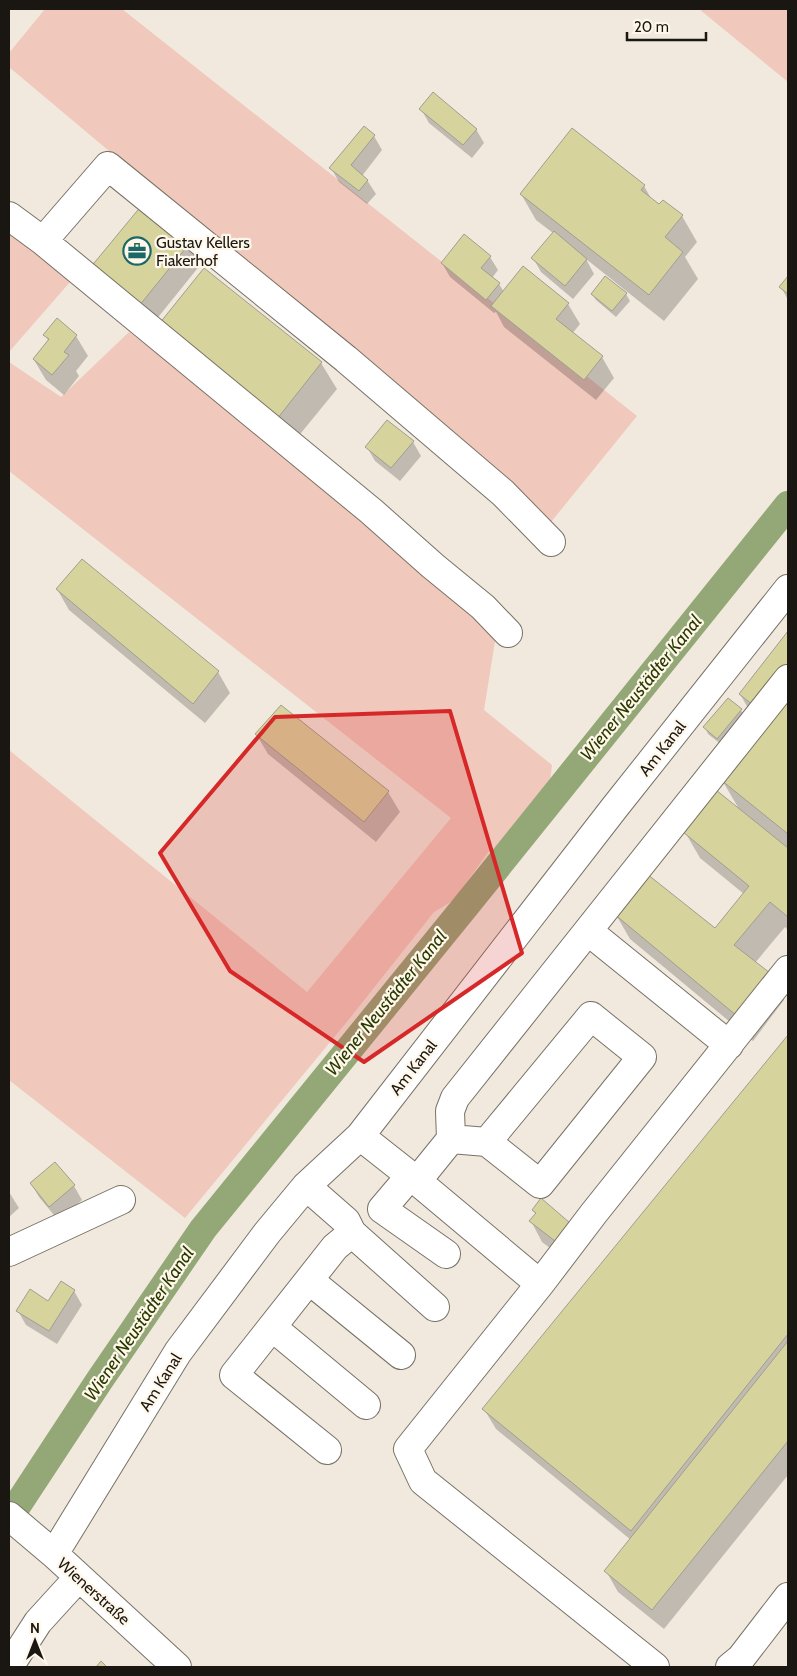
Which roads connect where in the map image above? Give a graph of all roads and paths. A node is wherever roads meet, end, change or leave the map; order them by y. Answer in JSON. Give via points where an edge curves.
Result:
{"nodes":[{"id":1,"x":9,"y":216,"type":"edge"},
{"id":2,"x":43,"y":241,"type":"junction"},
{"id":3,"x":551,"y":542,"type":"dead end"},
{"id":4,"x":788,"y":589,"type":"edge"},
{"id":5,"x":508,"y":633,"type":"dead end"},
{"id":6,"x":788,"y":679,"type":"edge"},
{"id":7,"x":588,"y":931,"type":"junction"},
{"id":8,"x":788,"y":970,"type":"edge"},
{"id":9,"x":729,"y":1045,"type":"junction"},
{"id":10,"x":360,"y":1136,"type":"junction"},
{"id":11,"x":451,"y":1140,"type":"junction"},
{"id":12,"x":487,"y":1142,"type":"junction"},
{"id":13,"x":414,"y":1178,"type":"junction"},
{"id":14,"x":306,"y":1186,"type":"junction"},
{"id":15,"x":121,"y":1200,"type":"dead end"},
{"id":16,"x":352,"y":1233,"type":"junction"},
{"id":17,"x":9,"y":1252,"type":"edge"},
{"id":18,"x":446,"y":1254,"type":"dead end"},
{"id":19,"x":310,"y":1280,"type":"junction"},
{"id":20,"x":540,"y":1284,"type":"junction"},
{"id":21,"x":435,"y":1307,"type":"dead end"},
{"id":22,"x":272,"y":1327,"type":"junction"},
{"id":23,"x":401,"y":1355,"type":"dead end"},
{"id":24,"x":366,"y":1405,"type":"dead end"},
{"id":25,"x":327,"y":1450,"type":"dead end"},
{"id":26,"x":9,"y":1516,"type":"edge"},
{"id":27,"x":54,"y":1554,"type":"junction"},
{"id":28,"x":78,"y":1577,"type":"junction"},
{"id":29,"x":788,"y":1597,"type":"edge"},
{"id":30,"x":9,"y":1667,"type":"edge"},
{"id":31,"x":177,"y":1667,"type":"edge"},
{"id":32,"x":655,"y":1667,"type":"edge"},
{"id":33,"x":730,"y":1667,"type":"edge"}],
"edges":[{"from":1,"to":2,"type":"street"},
{"from":2,"to":3,"type":"street","via":[[108,166],[391,397],[503,493]]},
{"from":2,"to":5,"type":"street","via":[[371,511],[483,607]]},
{"from":4,"to":10,"type":"street","name":"Am Kanal"},
{"from":6,"to":7,"type":"street"},
{"from":7,"to":9,"type":"street"},
{"from":7,"to":11,"type":"street","via":[[455,1098],[450,1111]]},
{"from":8,"to":9,"type":"street"},
{"from":9,"to":20,"type":"street"},
{"from":10,"to":13,"type":"street"},
{"from":10,"to":14,"type":"street","name":"Am Kanal"},
{"from":11,"to":12,"type":"street"},
{"from":11,"to":13,"type":"street"},
{"from":12,"to":12,"type":"street","via":[[592,1016],[642,1057],[540,1184]]},
{"from":13,"to":18,"type":"street","via":[[382,1209]]},
{"from":13,"to":20,"type":"street"},
{"from":14,"to":16,"type":"street","via":[[346,1221]]},
{"from":14,"to":27,"type":"street","name":"Am Kanal","via":[[178,1352]]},
{"from":15,"to":17,"type":"street"},
{"from":16,"to":19,"type":"street","via":[[335,1247]]},
{"from":16,"to":21,"type":"street"},
{"from":19,"to":22,"type":"street"},
{"from":19,"to":23,"type":"street"},
{"from":20,"to":32,"type":"street","via":[[408,1448],[423,1481]]},
{"from":22,"to":24,"type":"street"},
{"from":22,"to":25,"type":"street","via":[[234,1375]]},
{"from":26,"to":27,"type":"street","name":"Wienerstraße"},
{"from":27,"to":28,"type":"street","name":"Wienerstraße"},
{"from":28,"to":30,"type":"street","via":[[38,1622]]},
{"from":28,"to":31,"type":"street","name":"Wienerstraße"},
{"from":29,"to":33,"type":"street","via":[[741,1658]]}]}
